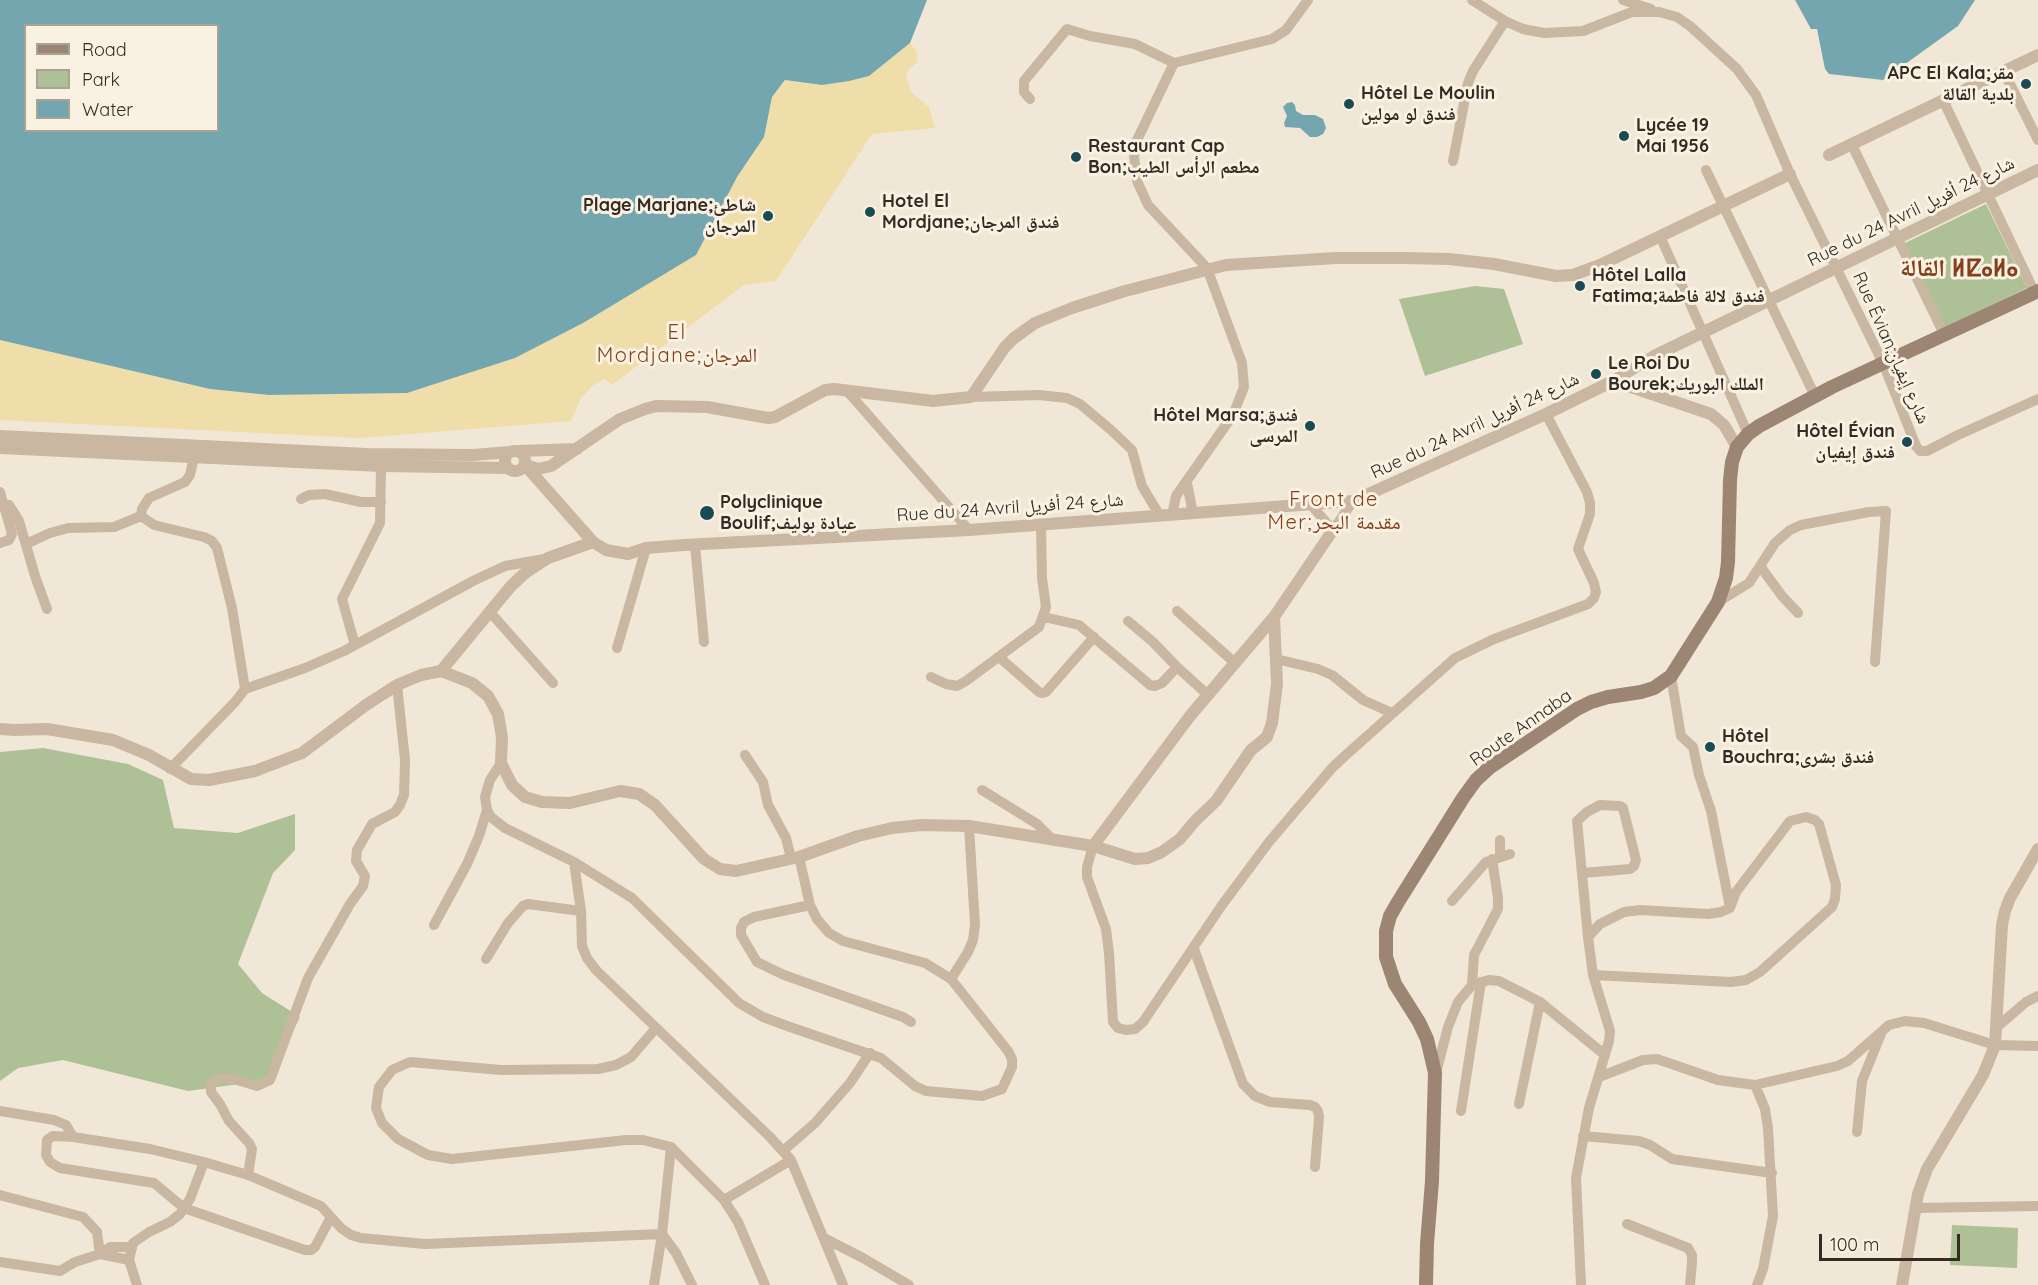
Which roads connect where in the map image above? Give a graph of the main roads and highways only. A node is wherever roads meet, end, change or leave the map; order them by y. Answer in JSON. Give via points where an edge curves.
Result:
{"nodes":[{"id":1,"x":2037,"y":292,"type":"edge"},
{"id":2,"x":1426,"y":1285,"type":"edge"}],
"edges":[{"from":1,"to":2,"type":"main road","name":"Route Annaba","via":[[1815,396],[1748,434],[1737,447],[1730,480],[1726,578],[1718,602],[1671,676],[1654,688],[1608,697],[1577,709],[1489,768],[1463,798],[1398,902],[1386,932],[1386,957],[1395,984],[1419,1022],[1435,1076]]}]}
